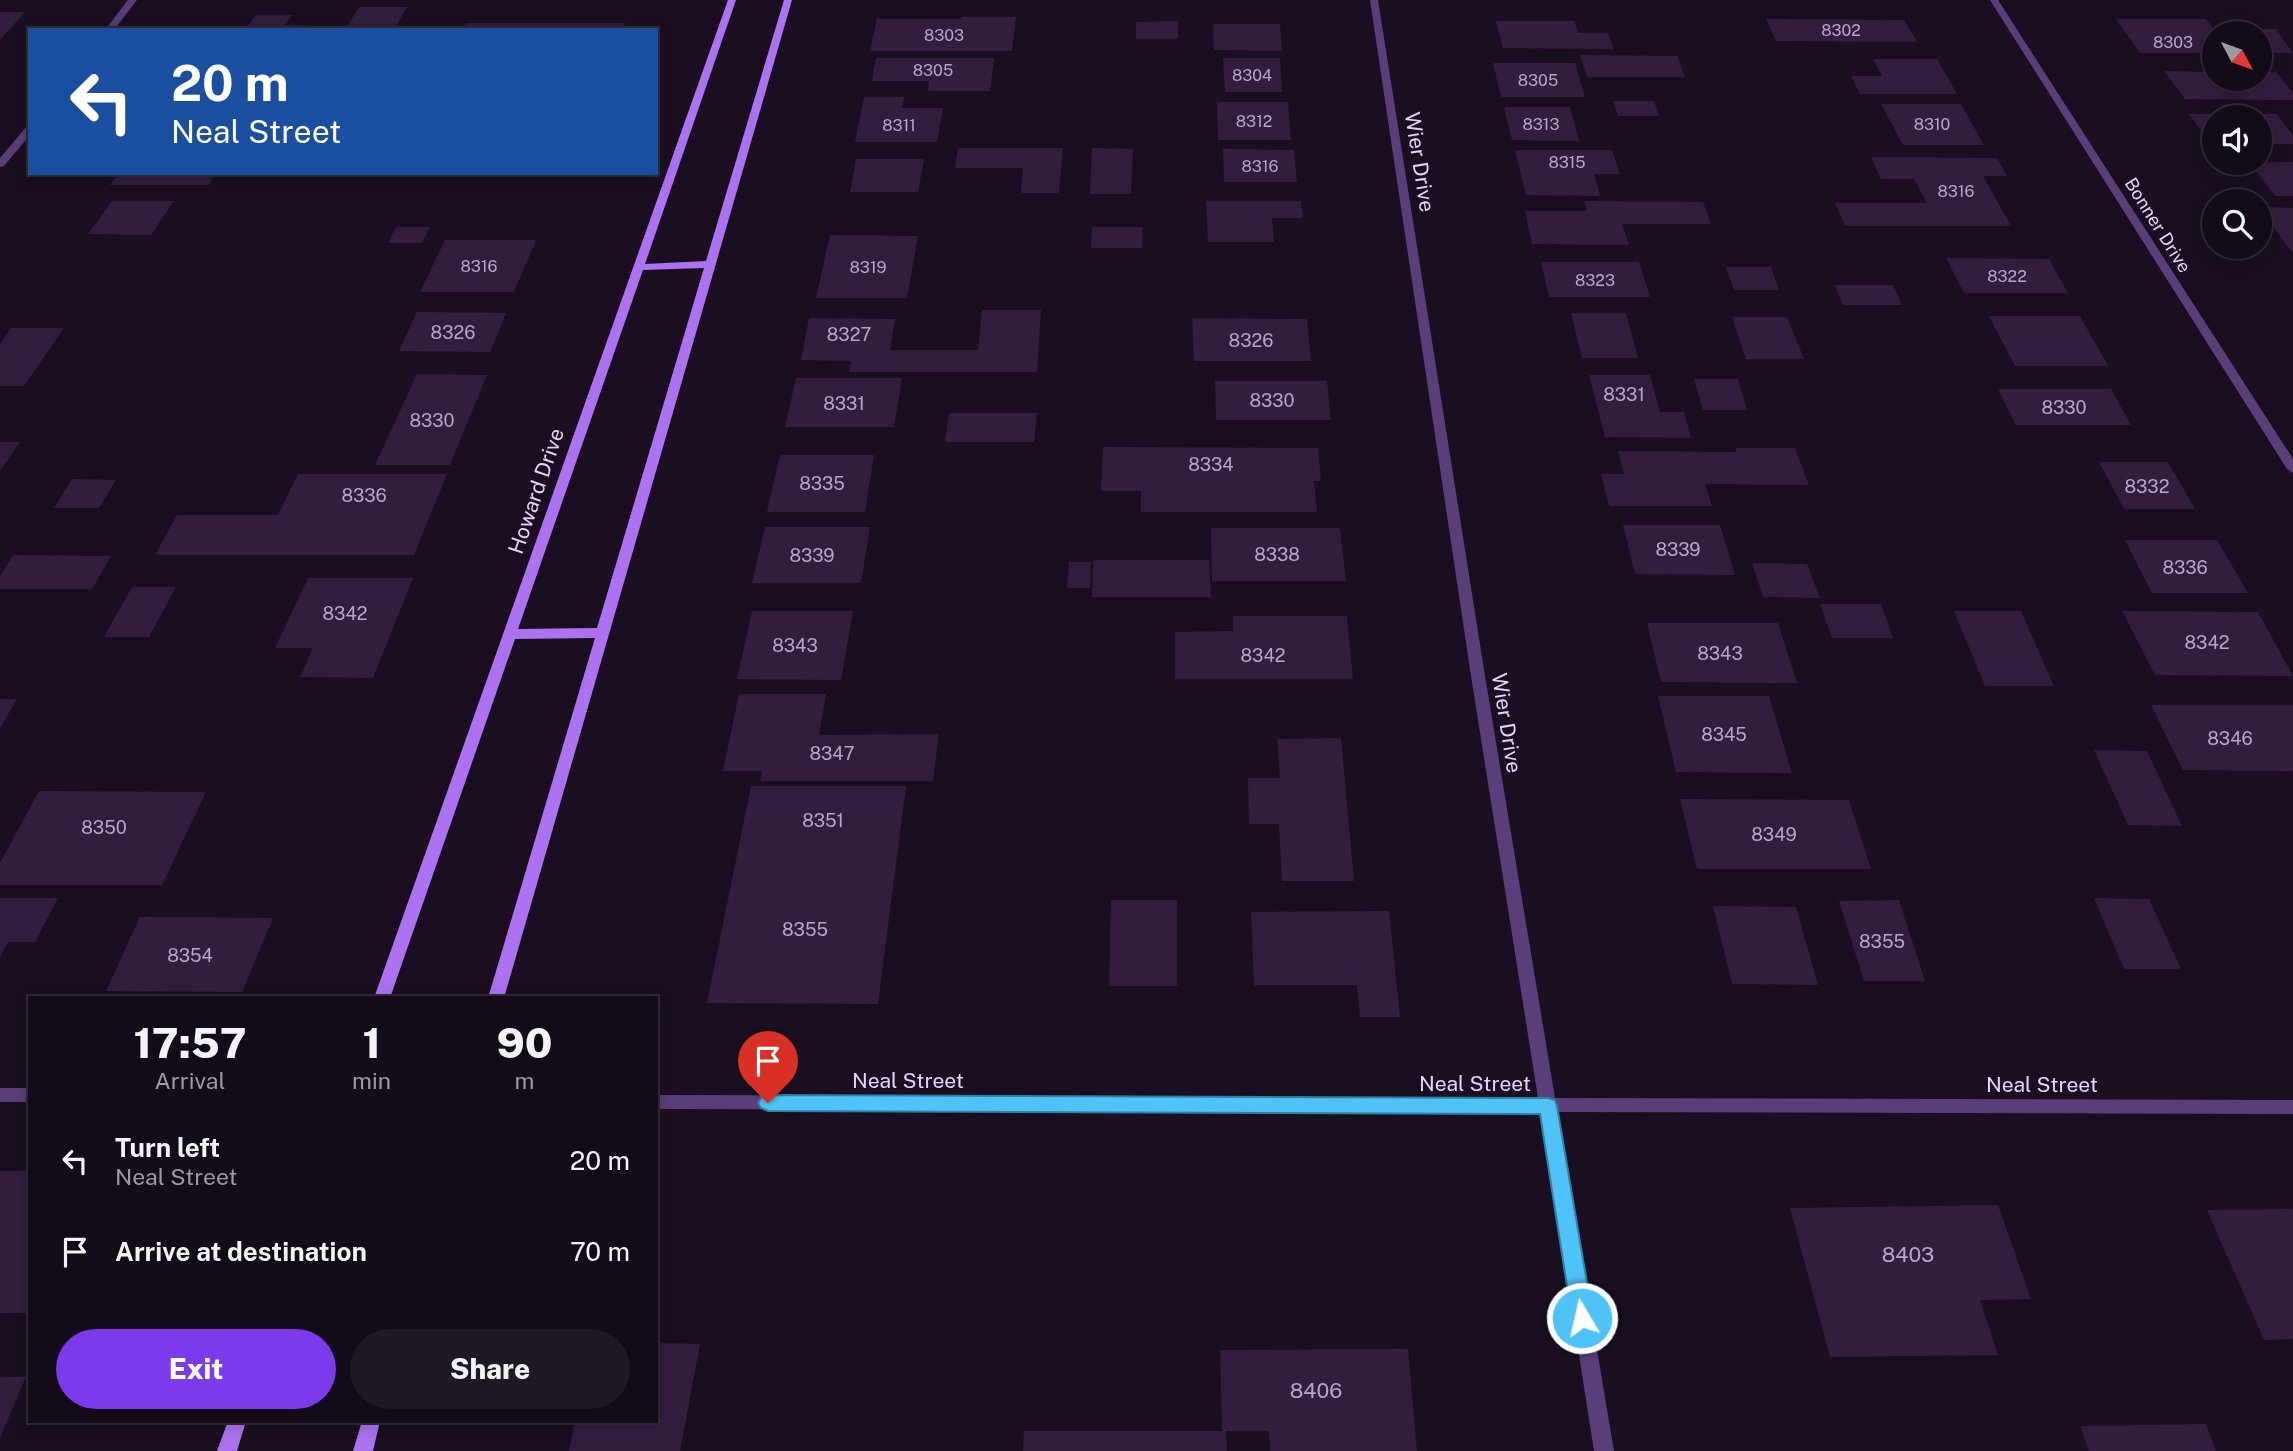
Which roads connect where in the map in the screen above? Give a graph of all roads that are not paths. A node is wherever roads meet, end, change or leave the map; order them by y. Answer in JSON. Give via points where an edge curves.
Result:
{"nodes":[{"id":1,"x":133,"y":0,"type":"edge"},
{"id":2,"x":732,"y":0,"type":"edge"},
{"id":3,"x":788,"y":0,"type":"edge"},
{"id":4,"x":1374,"y":0,"type":"edge"},
{"id":5,"x":1994,"y":0,"type":"edge"},
{"id":6,"x":111,"y":28,"type":"edge"},
{"id":7,"x":28,"y":130,"type":"edge"},
{"id":8,"x":0,"y":164,"type":"edge"},
{"id":9,"x":712,"y":264,"type":"junction"},
{"id":10,"x":639,"y":267,"type":"junction"},
{"id":11,"x":2293,"y":469,"type":"edge"},
{"id":12,"x":603,"y":633,"type":"junction"},
{"id":13,"x":510,"y":634,"type":"junction"},
{"id":14,"x":383,"y":996,"type":"edge"},
{"id":15,"x":497,"y":996,"type":"edge"},
{"id":16,"x":0,"y":1095,"type":"edge"},
{"id":17,"x":28,"y":1095,"type":"edge"},
{"id":18,"x":658,"y":1102,"type":"edge"},
{"id":19,"x":1548,"y":1106,"type":"junction"},
{"id":20,"x":2293,"y":1107,"type":"edge"},
{"id":21,"x":236,"y":1423,"type":"edge"},
{"id":22,"x":370,"y":1423,"type":"edge"},
{"id":23,"x":227,"y":1451,"type":"edge"},
{"id":24,"x":363,"y":1451,"type":"edge"},
{"id":25,"x":1604,"y":1451,"type":"edge"}],
"edges":[{"from":1,"to":6,"type":"street"},
{"from":2,"to":10,"type":"main road","name":"Howard Drive"},
{"from":3,"to":9,"type":"main road"},
{"from":4,"to":19,"type":"street","name":"Wier Drive"},
{"from":5,"to":11,"type":"street","name":"Bonner Drive"},
{"from":7,"to":8,"type":"street"},
{"from":9,"to":10,"type":"main road"},
{"from":9,"to":12,"type":"main road"},
{"from":10,"to":13,"type":"main road","name":"Howard Drive"},
{"from":12,"to":13,"type":"main road"},
{"from":12,"to":15,"type":"main road"},
{"from":13,"to":14,"type":"main road","name":"Howard Drive"},
{"from":16,"to":17,"type":"street"},
{"from":18,"to":19,"type":"street","name":"Neal Street"},
{"from":19,"to":20,"type":"street","name":"Neal Street"},
{"from":19,"to":25,"type":"street","name":"Wier Drive"},
{"from":21,"to":23,"type":"main road"},
{"from":22,"to":24,"type":"main road"}]}
